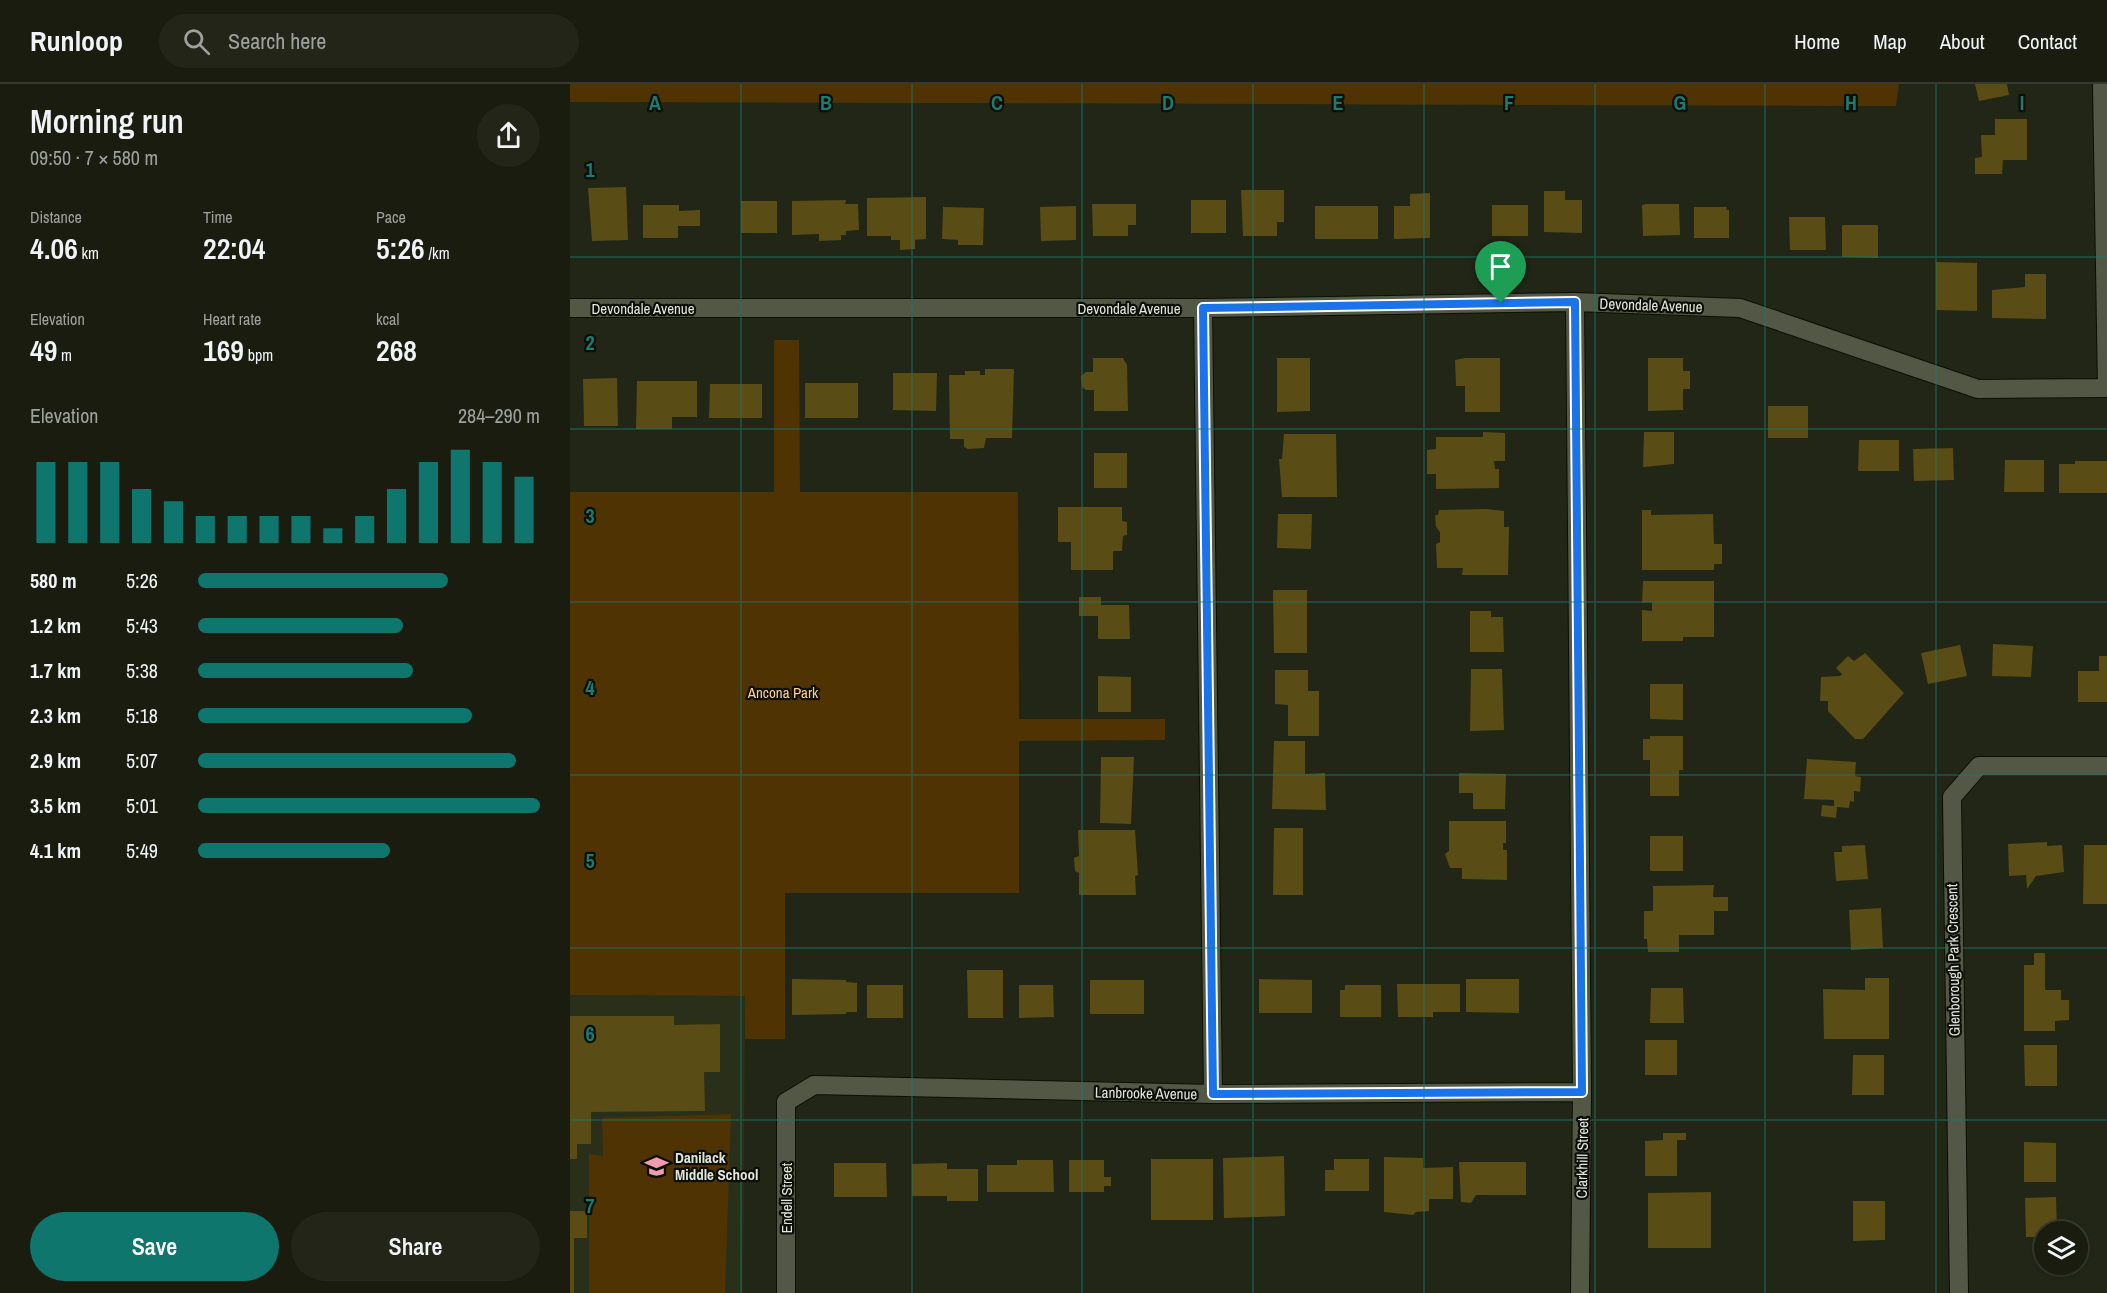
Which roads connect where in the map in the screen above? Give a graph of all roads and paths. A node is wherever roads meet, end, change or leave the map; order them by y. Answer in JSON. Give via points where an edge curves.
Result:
{"nodes":[{"id":1,"x":2102,"y":84,"type":"edge"},
{"id":2,"x":1575,"y":302,"type":"junction"},
{"id":3,"x":570,"y":308,"type":"edge"},
{"id":4,"x":1203,"y":308,"type":"junction"},
{"id":5,"x":2107,"y":388,"type":"edge"},
{"id":6,"x":2107,"y":766,"type":"edge"},
{"id":7,"x":1582,"y":1092,"type":"junction"},
{"id":8,"x":1213,"y":1094,"type":"junction"},
{"id":9,"x":786,"y":1102,"type":"joint"},
{"id":10,"x":786,"y":1293,"type":"edge"},
{"id":11,"x":1580,"y":1293,"type":"edge"},
{"id":12,"x":1959,"y":1293,"type":"edge"}],
"edges":[{"from":1,"to":5,"type":"street"},
{"from":2,"to":4,"type":"street","name":"Devondale Avenue"},
{"from":2,"to":5,"type":"street","name":"Devondale Avenue","via":[[1740,308],[1978,388]]},
{"from":2,"to":7,"type":"street","name":"Clarkhill Street"},
{"from":3,"to":4,"type":"street","name":"Devondale Avenue"},
{"from":4,"to":8,"type":"street"},
{"from":6,"to":12,"type":"street","name":"Glenborough Park Crescent","via":[[1979,766],[1952,797]]},
{"from":7,"to":8,"type":"street","name":"Lanbrooke Avenue"},
{"from":7,"to":11,"type":"street","name":"Clarkhill Street"},
{"from":8,"to":9,"type":"street","name":"Lanbrooke Avenue","via":[[814,1085]]},
{"from":9,"to":10,"type":"street","name":"Endell Street"}]}
